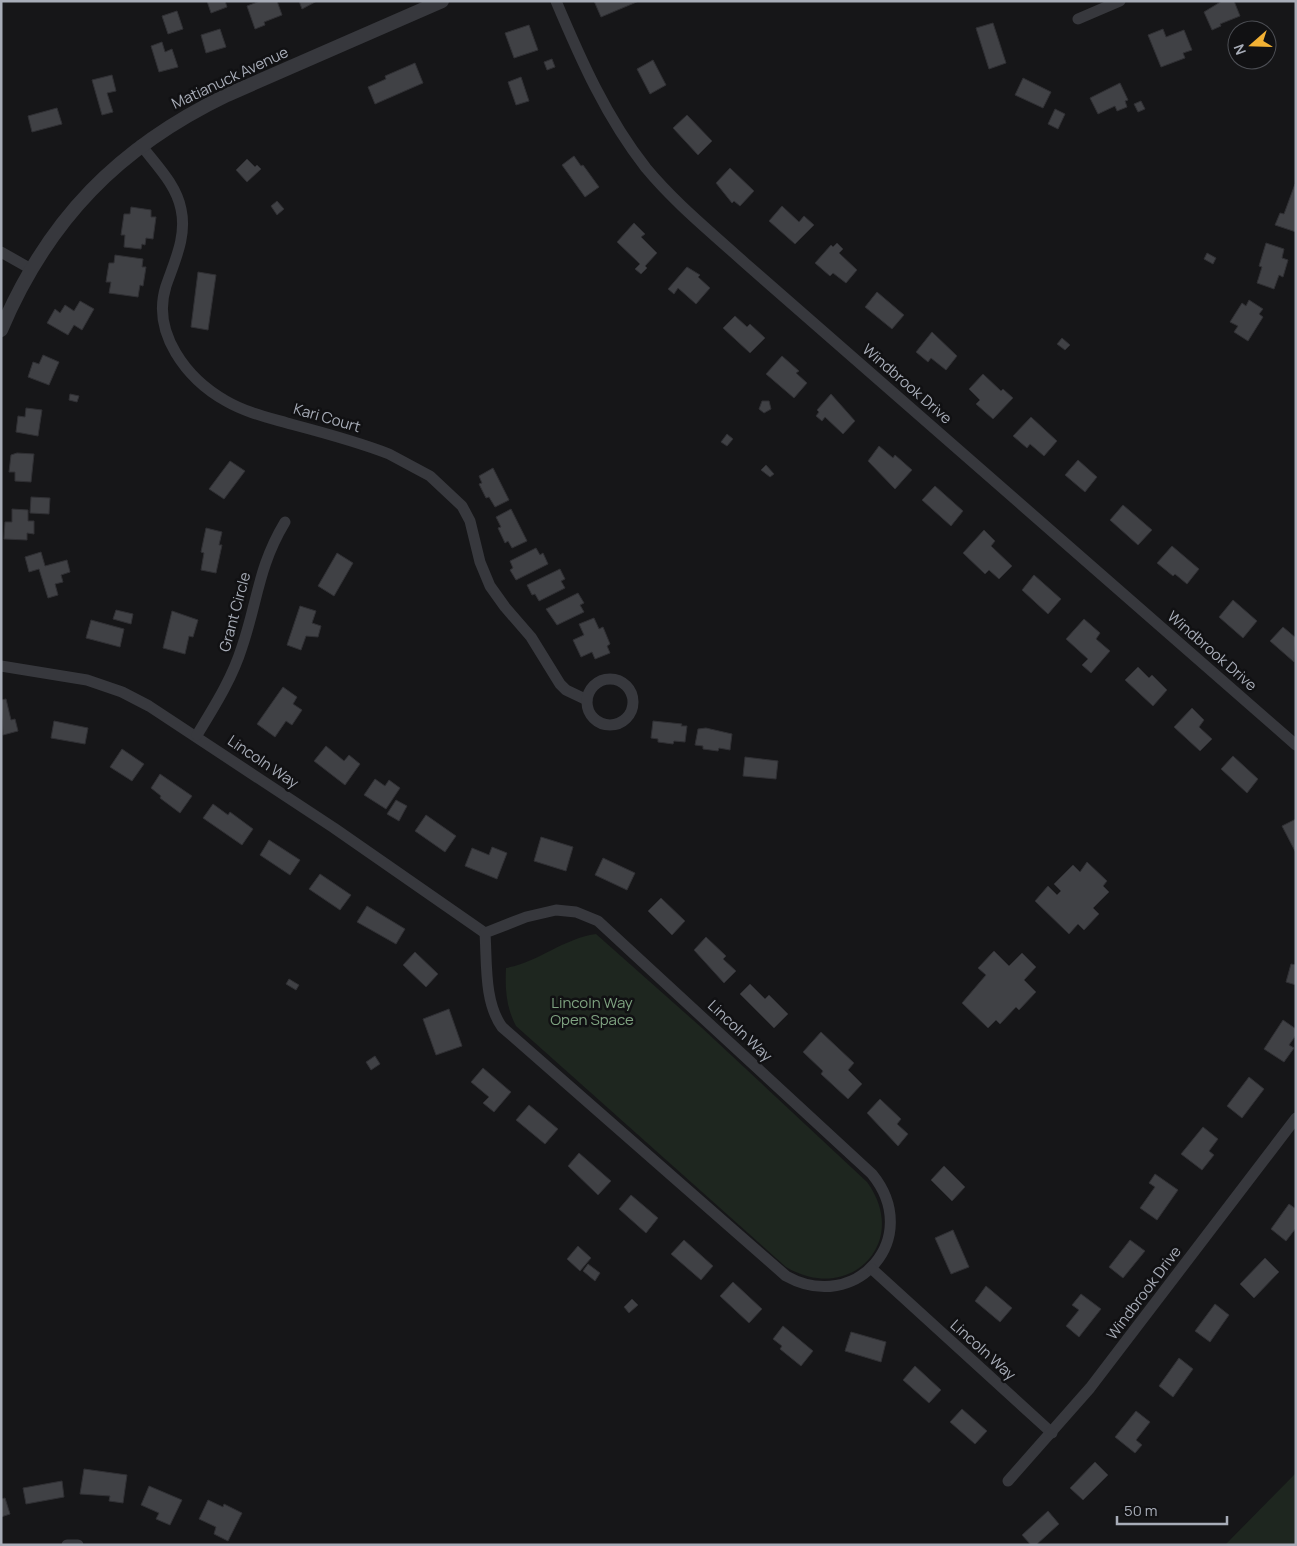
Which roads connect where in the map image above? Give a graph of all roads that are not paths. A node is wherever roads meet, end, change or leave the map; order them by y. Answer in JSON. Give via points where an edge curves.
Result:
{"nodes":[{"id":1,"x":442,"y":1,"type":"edge"},
{"id":2,"x":556,"y":1,"type":"edge"},
{"id":3,"x":1120,"y":1,"type":"edge"},
{"id":4,"x":1078,"y":19,"type":"dead end"},
{"id":5,"x":141,"y":145,"type":"junction"},
{"id":6,"x":1,"y":252,"type":"edge"},
{"id":7,"x":31,"y":269,"type":"junction"},
{"id":8,"x":1,"y":330,"type":"edge"},
{"id":9,"x":285,"y":522,"type":"dead end"},
{"id":10,"x":1,"y":666,"type":"edge"},
{"id":11,"x":587,"y":700,"type":"junction"},
{"id":12,"x":197,"y":735,"type":"junction"},
{"id":13,"x":1296,"y":745,"type":"edge"},
{"id":14,"x":485,"y":933,"type":"junction"},
{"id":15,"x":1296,"y":1118,"type":"edge"},
{"id":16,"x":872,"y":1269,"type":"junction"},
{"id":17,"x":1052,"y":1433,"type":"junction"},
{"id":18,"x":1008,"y":1481,"type":"dead end"},
{"id":19,"x":67,"y":1545,"type":"edge"},
{"id":20,"x":78,"y":1545,"type":"edge"}],
"edges":[{"from":1,"to":5,"type":"street","name":"Matianuck Avenue","via":[[226,95],[192,112]]},
{"from":2,"to":13,"type":"street","name":"Windbrook Drive","via":[[582,64],[605,108],[646,168],[673,196]]},
{"from":3,"to":4,"type":"street"},
{"from":5,"to":7,"type":"street","name":"Matianuck Avenue","via":[[85,197]]},
{"from":5,"to":11,"type":"street","name":"Kari Court","via":[[172,184],[181,208],[182,239],[166,287],[163,310],[166,334],[178,357],[211,391],[236,406],[374,448],[408,462],[442,486],[465,511],[484,574],[497,597],[531,637],[560,684]]},
{"from":6,"to":7,"type":"street"},
{"from":7,"to":8,"type":"street","name":"Matianuck Avenue"},
{"from":9,"to":12,"type":"street","name":"Grant Circle","via":[[264,564],[239,656]]},
{"from":10,"to":12,"type":"street","name":"Lincoln Way","via":[[104,684]]},
{"from":11,"to":11,"type":"street","via":[[590,714],[608,725],[624,720],[633,704],[626,686],[609,679],[592,687]]},
{"from":12,"to":14,"type":"street","name":"Lincoln Way"},
{"from":14,"to":16,"type":"street","name":"Lincoln Way","via":[[493,1009],[502,1027],[777,1270],[795,1281],[820,1287],[843,1284]]},
{"from":14,"to":16,"type":"street","name":"Lincoln Way","via":[[526,916],[556,910],[576,912],[598,920],[877,1180],[888,1199],[890,1225],[886,1248]]},
{"from":15,"to":17,"type":"street","name":"Windbrook Drive","via":[[1103,1372]]},
{"from":16,"to":17,"type":"street","name":"Lincoln Way"},
{"from":17,"to":18,"type":"street","name":"Windbrook Drive"},
{"from":19,"to":20,"type":"street"}]}
